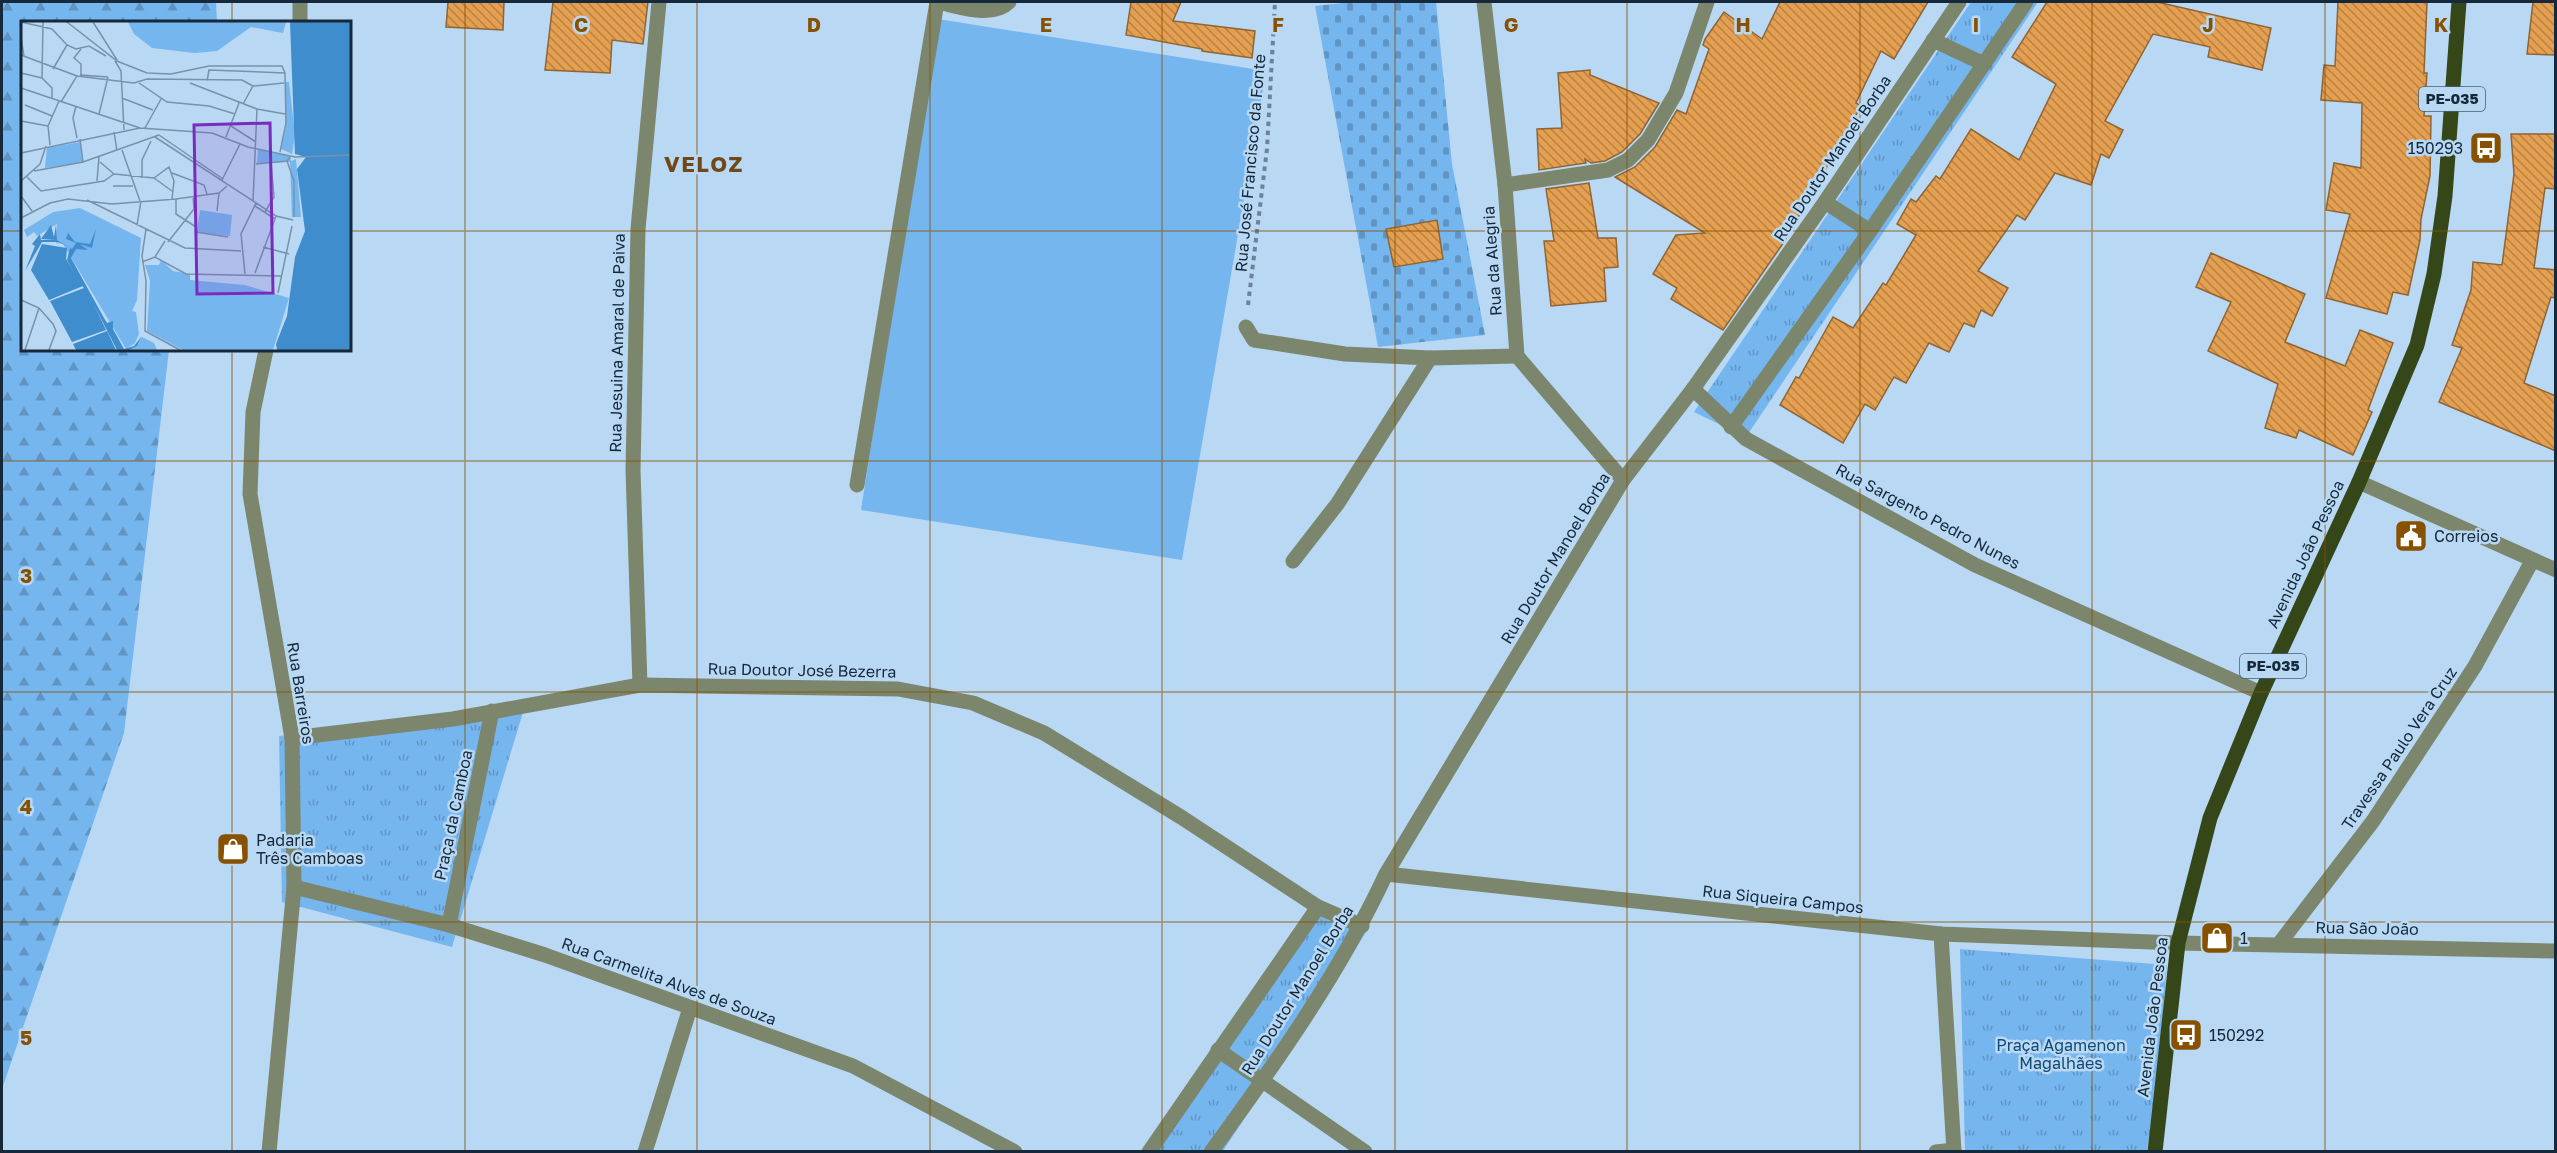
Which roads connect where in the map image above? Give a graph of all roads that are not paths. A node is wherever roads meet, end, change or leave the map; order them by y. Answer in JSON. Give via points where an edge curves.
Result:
{"nodes":[{"id":1,"x":300,"y":2,"type":"edge"},
{"id":2,"x":659,"y":2,"type":"edge"},
{"id":3,"x":937,"y":2,"type":"edge"},
{"id":4,"x":1008,"y":2,"type":"edge"},
{"id":5,"x":1484,"y":2,"type":"edge"},
{"id":6,"x":1707,"y":2,"type":"edge"},
{"id":7,"x":1959,"y":2,"type":"edge"},
{"id":8,"x":2026,"y":2,"type":"edge"},
{"id":9,"x":2459,"y":2,"type":"edge"},
{"id":10,"x":300,"y":21,"type":"edge"},
{"id":11,"x":1933,"y":40,"type":"junction"},
{"id":12,"x":1984,"y":64,"type":"junction"},
{"id":13,"x":1505,"y":185,"type":"junction"},
{"id":14,"x":1825,"y":202,"type":"junction"},
{"id":15,"x":1870,"y":231,"type":"junction"},
{"id":16,"x":1246,"y":327,"type":"road end"},
{"id":17,"x":266,"y":351,"type":"edge"},
{"id":18,"x":1517,"y":356,"type":"junction"},
{"id":19,"x":1430,"y":358,"type":"junction"},
{"id":20,"x":1693,"y":389,"type":"junction"},
{"id":21,"x":1731,"y":427,"type":"junction"},
{"id":22,"x":1623,"y":480,"type":"junction"},
{"id":23,"x":2359,"y":482,"type":"junction"},
{"id":24,"x":857,"y":485,"type":"dead end"},
{"id":25,"x":1293,"y":561,"type":"dead end"},
{"id":26,"x":2532,"y":561,"type":"junction"},
{"id":27,"x":2556,"y":570,"type":"edge"},
{"id":28,"x":640,"y":686,"type":"junction"},
{"id":29,"x":2261,"y":693,"type":"junction"},
{"id":30,"x":492,"y":711,"type":"junction"},
{"id":31,"x":292,"y":738,"type":"junction"},
{"id":32,"x":1386,"y":874,"type":"junction"},
{"id":33,"x":294,"y":887,"type":"junction"},
{"id":34,"x":1318,"y":907,"type":"junction"},
{"id":35,"x":449,"y":925,"type":"junction"},
{"id":36,"x":1362,"y":926,"type":"junction"},
{"id":37,"x":1941,"y":934,"type":"junction"},
{"id":38,"x":2178,"y":943,"type":"junction"},
{"id":39,"x":2279,"y":944,"type":"junction"},
{"id":40,"x":2556,"y":951,"type":"edge"},
{"id":41,"x":690,"y":1008,"type":"junction"},
{"id":42,"x":1218,"y":1050,"type":"junction"},
{"id":43,"x":1263,"y":1080,"type":"junction"},
{"id":44,"x":1954,"y":1151,"type":"edge"},
{"id":45,"x":269,"y":1152,"type":"edge"},
{"id":46,"x":645,"y":1152,"type":"edge"},
{"id":47,"x":1015,"y":1152,"type":"edge"},
{"id":48,"x":1149,"y":1152,"type":"edge"},
{"id":49,"x":1211,"y":1152,"type":"edge"},
{"id":50,"x":1365,"y":1152,"type":"edge"},
{"id":51,"x":1936,"y":1152,"type":"edge"},
{"id":52,"x":2155,"y":1152,"type":"edge"}],
"edges":[{"from":1,"to":10,"type":"street"},
{"from":2,"to":28,"type":"street","name":"Rua Jesuina Amaral de Paiva","via":[[638,229],[633,470]]},
{"from":3,"to":4,"type":"street","via":[[989,11],[1001,9]]},
{"from":3,"to":24,"type":"street"},
{"from":5,"to":13,"type":"street","name":"Rua da Alegria"},
{"from":6,"to":13,"type":"street","via":[[1676,93],[1648,140],[1628,160],[1608,170]]},
{"from":7,"to":11,"type":"street","name":"Rua Doutor Manoel Borba"},
{"from":8,"to":12,"type":"street"},
{"from":9,"to":23,"type":"main road","name":"Avenida João Pessoa","number":"PE-035","via":[[2445,196],[2434,274],[2417,345]]},
{"from":11,"to":12,"type":"street"},
{"from":11,"to":14,"type":"street","name":"Rua Doutor Manoel Borba"},
{"from":12,"to":15,"type":"street"},
{"from":13,"to":18,"type":"street","name":"Rua da Alegria"},
{"from":14,"to":15,"type":"street"},
{"from":14,"to":20,"type":"street","name":"Rua Doutor Manoel Borba"},
{"from":15,"to":21,"type":"street"},
{"from":16,"to":19,"type":"street","via":[[1254,340],[1345,354]]},
{"from":17,"to":31,"type":"street","name":"Rua Barreiros","via":[[253,412],[250,494]]},
{"from":18,"to":19,"type":"street"},
{"from":18,"to":22,"type":"street"},
{"from":19,"to":25,"type":"street","via":[[1338,503]]},
{"from":20,"to":21,"type":"street","name":"Rua Sargento Pedro Nunes"},
{"from":20,"to":22,"type":"street","name":"Rua Doutor Manoel Borba"},
{"from":21,"to":29,"type":"street","name":"Rua Sargento Pedro Nunes","via":[[1746,439],[1975,565]]},
{"from":22,"to":32,"type":"street","name":"Rua Doutor Manoel Borba"},
{"from":23,"to":26,"type":"street"},
{"from":23,"to":29,"type":"main road","name":"Avenida João Pessoa","number":"PE-035"},
{"from":26,"to":27,"type":"street"},
{"from":26,"to":39,"type":"street","name":"Travessa Paulo Vera Cruz","via":[[2475,666],[2373,821]]},
{"from":28,"to":30,"type":"street","name":"Rua Doutor José Bezerra"},
{"from":28,"to":34,"type":"street","name":"Rua Doutor José Bezerra","via":[[898,689],[973,703],[1044,733],[1182,817]]},
{"from":29,"to":38,"type":"main road","name":"Avenida João Pessoa","number":"PE-035","via":[[2210,818]]},
{"from":30,"to":31,"type":"street","name":"Rua Doutor José Bezerra"},
{"from":30,"to":35,"type":"street","name":"Praça da Camboa"},
{"from":31,"to":33,"type":"street","name":"Rua Barreiros"},
{"from":32,"to":36,"type":"street","name":"Rua Doutor Manoel Borba"},
{"from":32,"to":37,"type":"street","name":"Rua Siqueira Campos"},
{"from":33,"to":35,"type":"street","name":"Rua Carmelita Alves de Souza"},
{"from":33,"to":45,"type":"street","name":"Rua Barreiros"},
{"from":34,"to":36,"type":"street","name":"Rua Doutor José Bezerra"},
{"from":34,"to":42,"type":"street"},
{"from":35,"to":41,"type":"street","name":"Rua Carmelita Alves de Souza","via":[[545,954]]},
{"from":36,"to":43,"type":"street","name":"Rua Doutor Manoel Borba"},
{"from":37,"to":38,"type":"street","name":"Rua Siqueira Campos"},
{"from":37,"to":44,"type":"street"},
{"from":38,"to":39,"type":"street","name":"Rua São João"},
{"from":38,"to":52,"type":"main road","name":"Avenida João Pessoa","number":"PE-035"},
{"from":39,"to":40,"type":"street","name":"Rua São João"},
{"from":41,"to":46,"type":"street"},
{"from":41,"to":47,"type":"street","name":"Rua Carmelita Alves de Souza","via":[[853,1066]]},
{"from":42,"to":43,"type":"street"},
{"from":42,"to":48,"type":"street"},
{"from":43,"to":49,"type":"street","name":"Rua Doutor Manoel Borba"},
{"from":43,"to":50,"type":"street"},
{"from":44,"to":51,"type":"street"}]}
